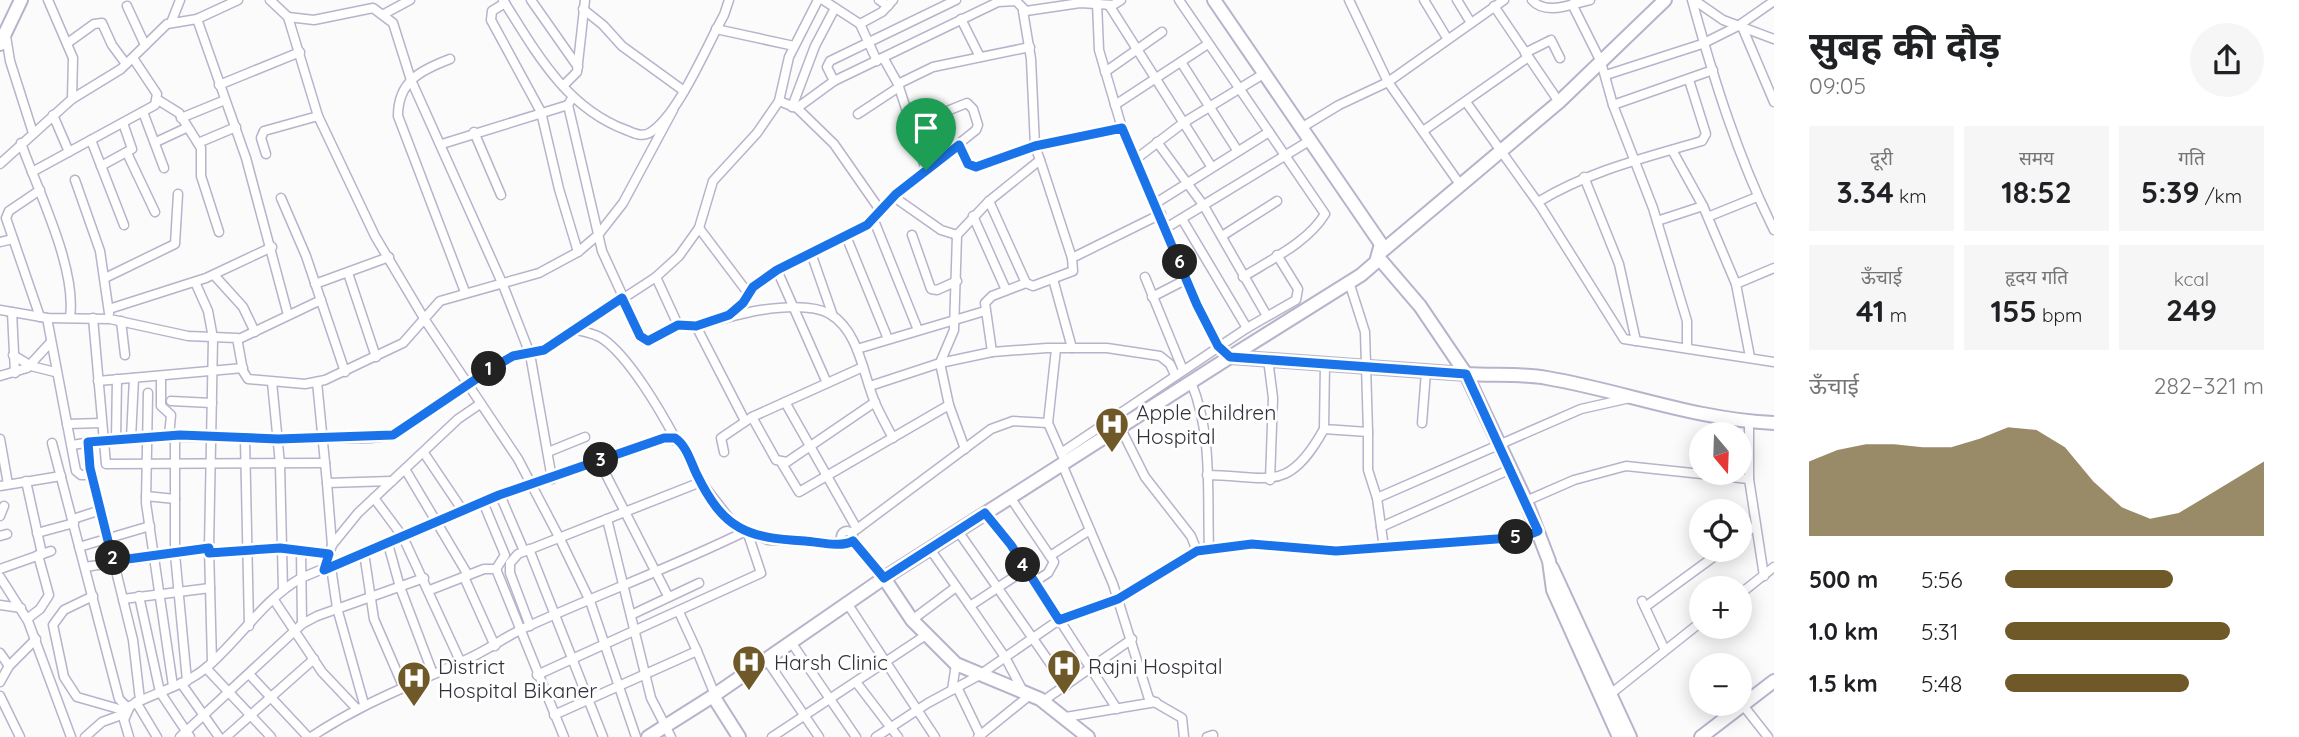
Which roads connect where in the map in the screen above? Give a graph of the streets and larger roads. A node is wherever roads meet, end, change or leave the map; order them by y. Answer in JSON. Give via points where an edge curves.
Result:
{"nodes":[{"id":1,"x":21,"y":0,"type":"edge"},
{"id":2,"x":48,"y":0,"type":"edge"},
{"id":3,"x":180,"y":0,"type":"edge"},
{"id":4,"x":238,"y":0,"type":"edge"},
{"id":5,"x":270,"y":0,"type":"edge"},
{"id":6,"x":531,"y":0,"type":"edge"},
{"id":7,"x":729,"y":0,"type":"edge"},
{"id":8,"x":821,"y":0,"type":"edge"},
{"id":9,"x":879,"y":0,"type":"edge"},
{"id":10,"x":956,"y":0,"type":"edge"},
{"id":11,"x":1121,"y":0,"type":"edge"},
{"id":12,"x":1178,"y":0,"type":"edge"},
{"id":13,"x":1349,"y":0,"type":"edge"},
{"id":14,"x":1424,"y":0,"type":"edge"},
{"id":15,"x":1457,"y":0,"type":"edge"},
{"id":16,"x":1503,"y":0,"type":"edge"},
{"id":17,"x":1532,"y":0,"type":"edge"},
{"id":18,"x":1590,"y":0,"type":"edge"},
{"id":19,"x":1665,"y":0,"type":"edge"},
{"id":20,"x":1693,"y":0,"type":"edge"},
{"id":21,"x":408,"y":1,"type":"edge"},
{"id":22,"x":504,"y":1,"type":"edge"},
{"id":23,"x":1216,"y":1,"type":"edge"},
{"id":24,"x":1774,"y":1,"type":"edge"},
{"id":25,"x":1097,"y":2,"type":"junction"},
{"id":26,"x":891,"y":3,"type":"edge"},
{"id":27,"x":987,"y":3,"type":"edge"},
{"id":28,"x":1040,"y":3,"type":"edge"},
{"id":29,"x":371,"y":4,"type":"edge"},
{"id":30,"x":1572,"y":4,"type":"junction"},
{"id":31,"x":584,"y":5,"type":"edge"},
{"id":32,"x":1109,"y":5,"type":"junction"},
{"id":33,"x":127,"y":6,"type":"dead end"},
{"id":34,"x":1494,"y":6,"type":"junction"},
{"id":35,"x":835,"y":8,"type":"junction"},
{"id":36,"x":1023,"y":11,"type":"junction"},
{"id":37,"x":384,"y":14,"type":"junction"},
{"id":38,"x":288,"y":17,"type":"junction"},
{"id":39,"x":197,"y":19,"type":"junction"},
{"id":40,"x":961,"y":19,"type":"junction"},
{"id":41,"x":171,"y":23,"type":"junction"},
{"id":42,"x":1471,"y":23,"type":"junction"},
{"id":43,"x":860,"y":24,"type":"junction"},
{"id":44,"x":1740,"y":28,"type":"junction"},
{"id":45,"x":716,"y":29,"type":"junction"},
{"id":46,"x":1162,"y":32,"type":"dead end"},
{"id":47,"x":1447,"y":38,"type":"junction"},
{"id":48,"x":1774,"y":39,"type":"edge"},
{"id":49,"x":3,"y":40,"type":"edge"},
{"id":50,"x":69,"y":42,"type":"junction"},
{"id":51,"x":868,"y":43,"type":"junction"},
{"id":52,"x":1208,"y":44,"type":"junction"},
{"id":53,"x":1702,"y":44,"type":"junction"},
{"id":54,"x":145,"y":46,"type":"junction"},
{"id":55,"x":794,"y":46,"type":"junction"},
{"id":56,"x":1030,"y":47,"type":"junction"},
{"id":57,"x":1136,"y":49,"type":"junction"},
{"id":58,"x":300,"y":52,"type":"junction"},
{"id":59,"x":1526,"y":56,"type":"junction"},
{"id":60,"x":980,"y":57,"type":"junction"},
{"id":61,"x":1560,"y":58,"type":"dead end"},
{"id":62,"x":450,"y":59,"type":"dead end"},
{"id":63,"x":880,"y":60,"type":"junction"},
{"id":64,"x":130,"y":61,"type":"junction"},
{"id":65,"x":1181,"y":62,"type":"junction"},
{"id":66,"x":1601,"y":62,"type":"junction"},
{"id":67,"x":578,"y":66,"type":"junction"},
{"id":68,"x":1713,"y":70,"type":"junction"},
{"id":69,"x":1105,"y":72,"type":"junction"},
{"id":70,"x":1265,"y":72,"type":"junction"},
{"id":71,"x":1606,"y":75,"type":"junction"},
{"id":72,"x":411,"y":80,"type":"junction"},
{"id":73,"x":834,"y":80,"type":"junction"},
{"id":74,"x":1155,"y":80,"type":"junction"},
{"id":75,"x":1689,"y":80,"type":"junction"},
{"id":76,"x":1388,"y":82,"type":"junction"},
{"id":77,"x":219,"y":85,"type":"junction"},
{"id":78,"x":563,"y":86,"type":"junction"},
{"id":79,"x":899,"y":86,"type":"junction"},
{"id":80,"x":1239,"y":88,"type":"junction"},
{"id":81,"x":1771,"y":88,"type":"edge"},
{"id":82,"x":684,"y":91,"type":"junction"},
{"id":83,"x":72,"y":99,"type":"junction"},
{"id":84,"x":158,"y":100,"type":"junction"},
{"id":85,"x":225,"y":100,"type":"junction"},
{"id":86,"x":570,"y":101,"type":"junction"},
{"id":87,"x":779,"y":101,"type":"junction"},
{"id":88,"x":1466,"y":102,"type":"junction"},
{"id":89,"x":1559,"y":102,"type":"junction"},
{"id":90,"x":1774,"y":102,"type":"edge"},
{"id":91,"x":1115,"y":105,"type":"junction"},
{"id":92,"x":1613,"y":105,"type":"junction"},
{"id":93,"x":1209,"y":106,"type":"junction"},
{"id":94,"x":794,"y":107,"type":"junction"},
{"id":95,"x":673,"y":110,"type":"junction"},
{"id":96,"x":144,"y":112,"type":"junction"},
{"id":97,"x":541,"y":112,"type":"junction"},
{"id":98,"x":858,"y":114,"type":"dead end"},
{"id":99,"x":53,"y":115,"type":"junction"},
{"id":100,"x":318,"y":116,"type":"junction"},
{"id":101,"x":181,"y":118,"type":"junction"},
{"id":102,"x":123,"y":123,"type":"junction"},
{"id":103,"x":1183,"y":123,"type":"junction"},
{"id":104,"x":912,"y":125,"type":"junction"},
{"id":105,"x":236,"y":127,"type":"junction"},
{"id":106,"x":186,"y":128,"type":"junction"},
{"id":107,"x":1122,"y":128,"type":"junction"},
{"id":108,"x":1301,"y":128,"type":"junction"},
{"id":109,"x":1423,"y":131,"type":"junction"},
{"id":110,"x":474,"y":132,"type":"junction"},
{"id":111,"x":1269,"y":132,"type":"junction"},
{"id":112,"x":33,"y":133,"type":"junction"},
{"id":113,"x":91,"y":140,"type":"junction"},
{"id":114,"x":1309,"y":141,"type":"junction"},
{"id":115,"x":156,"y":142,"type":"junction"},
{"id":116,"x":1157,"y":142,"type":"junction"},
{"id":117,"x":21,"y":143,"type":"junction"},
{"id":118,"x":198,"y":144,"type":"junction"},
{"id":119,"x":442,"y":144,"type":"junction"},
{"id":120,"x":959,"y":145,"type":"junction"},
{"id":121,"x":1035,"y":146,"type":"junction"},
{"id":122,"x":1237,"y":150,"type":"junction"},
{"id":123,"x":1672,"y":150,"type":"junction"},
{"id":124,"x":69,"y":152,"type":"junction"},
{"id":125,"x":127,"y":153,"type":"junction"},
{"id":126,"x":1500,"y":153,"type":"junction"},
{"id":127,"x":266,"y":154,"type":"dead end"},
{"id":128,"x":1287,"y":156,"type":"junction"},
{"id":129,"x":1136,"y":159,"type":"junction"},
{"id":130,"x":1041,"y":160,"type":"junction"},
{"id":131,"x":1633,"y":160,"type":"junction"},
{"id":132,"x":0,"y":164,"type":"edge"},
{"id":133,"x":101,"y":166,"type":"junction"},
{"id":134,"x":1211,"y":166,"type":"junction"},
{"id":135,"x":164,"y":168,"type":"dead end"},
{"id":136,"x":926,"y":170,"type":"junction"},
{"id":137,"x":32,"y":172,"type":"junction"},
{"id":138,"x":1584,"y":177,"type":"junction"},
{"id":139,"x":75,"y":180,"type":"dead end"},
{"id":140,"x":1187,"y":182,"type":"junction"},
{"id":141,"x":1459,"y":183,"type":"junction"},
{"id":142,"x":40,"y":190,"type":"junction"},
{"id":143,"x":178,"y":194,"type":"dead end"},
{"id":144,"x":501,"y":195,"type":"dead end"},
{"id":145,"x":894,"y":197,"type":"junction"},
{"id":146,"x":1757,"y":197,"type":"junction"},
{"id":147,"x":281,"y":198,"type":"dead end"},
{"id":148,"x":989,"y":201,"type":"junction"},
{"id":149,"x":1277,"y":201,"type":"dead end"},
{"id":150,"x":1538,"y":202,"type":"junction"},
{"id":151,"x":1156,"y":203,"type":"junction"},
{"id":152,"x":1204,"y":206,"type":"junction"},
{"id":153,"x":1703,"y":206,"type":"junction"},
{"id":154,"x":880,"y":210,"type":"junction"},
{"id":155,"x":155,"y":212,"type":"dead end"},
{"id":156,"x":1161,"y":214,"type":"junction"},
{"id":157,"x":974,"y":216,"type":"junction"},
{"id":158,"x":1710,"y":216,"type":"junction"},
{"id":159,"x":873,"y":218,"type":"junction"},
{"id":160,"x":1182,"y":219,"type":"junction"},
{"id":161,"x":1657,"y":220,"type":"junction"},
{"id":162,"x":124,"y":225,"type":"dead end"},
{"id":163,"x":699,"y":228,"type":"junction"},
{"id":164,"x":1166,"y":228,"type":"junction"},
{"id":165,"x":1774,"y":230,"type":"edge"},
{"id":166,"x":219,"y":232,"type":"dead end"},
{"id":167,"x":598,"y":235,"type":"junction"},
{"id":168,"x":912,"y":235,"type":"dead end"},
{"id":169,"x":957,"y":235,"type":"junction"},
{"id":170,"x":846,"y":236,"type":"junction"},
{"id":171,"x":1222,"y":236,"type":"junction"},
{"id":172,"x":13,"y":239,"type":"junction"},
{"id":173,"x":0,"y":243,"type":"edge"},
{"id":174,"x":272,"y":247,"type":"junction"},
{"id":175,"x":578,"y":252,"type":"junction"},
{"id":176,"x":811,"y":253,"type":"junction"},
{"id":177,"x":1277,"y":255,"type":"junction"},
{"id":178,"x":1379,"y":255,"type":"junction"},
{"id":179,"x":389,"y":257,"type":"junction"},
{"id":180,"x":1072,"y":258,"type":"junction"},
{"id":181,"x":1774,"y":268,"type":"edge"},
{"id":182,"x":777,"y":270,"type":"junction"},
{"id":183,"x":348,"y":274,"type":"junction"},
{"id":184,"x":214,"y":275,"type":"junction"},
{"id":185,"x":656,"y":277,"type":"junction"},
{"id":186,"x":1145,"y":277,"type":"dead end"},
{"id":187,"x":1243,"y":277,"type":"junction"},
{"id":188,"x":105,"y":278,"type":"junction"},
{"id":189,"x":1053,"y":279,"type":"junction"},
{"id":190,"x":1187,"y":279,"type":"junction"},
{"id":191,"x":957,"y":281,"type":"junction"},
{"id":192,"x":195,"y":282,"type":"junction"},
{"id":193,"x":1349,"y":282,"type":"junction"},
{"id":194,"x":1026,"y":283,"type":"junction"},
{"id":195,"x":315,"y":284,"type":"junction"},
{"id":196,"x":1735,"y":284,"type":"junction"},
{"id":197,"x":503,"y":285,"type":"junction"},
{"id":198,"x":1006,"y":290,"type":"junction"},
{"id":199,"x":465,"y":292,"type":"junction"},
{"id":200,"x":748,"y":293,"type":"junction"},
{"id":201,"x":1152,"y":297,"type":"junction"},
{"id":202,"x":622,"y":298,"type":"junction"},
{"id":203,"x":321,"y":300,"type":"junction"},
{"id":204,"x":793,"y":308,"type":"junction"},
{"id":205,"x":109,"y":309,"type":"junction"},
{"id":206,"x":0,"y":310,"type":"edge"},
{"id":207,"x":985,"y":311,"type":"junction"},
{"id":208,"x":12,"y":312,"type":"junction"},
{"id":209,"x":288,"y":315,"type":"junction"},
{"id":210,"x":729,"y":315,"type":"junction"},
{"id":211,"x":834,"y":316,"type":"junction"},
{"id":212,"x":1267,"y":316,"type":"junction"},
{"id":213,"x":43,"y":317,"type":"junction"},
{"id":214,"x":70,"y":317,"type":"junction"},
{"id":215,"x":93,"y":318,"type":"junction"},
{"id":216,"x":110,"y":319,"type":"junction"},
{"id":217,"x":955,"y":319,"type":"junction"},
{"id":218,"x":425,"y":320,"type":"junction"},
{"id":219,"x":121,"y":321,"type":"junction"},
{"id":220,"x":678,"y":325,"type":"junction"},
{"id":221,"x":696,"y":326,"type":"junction"},
{"id":222,"x":1247,"y":328,"type":"junction"},
{"id":223,"x":577,"y":330,"type":"junction"},
{"id":224,"x":918,"y":330,"type":"junction"},
{"id":225,"x":255,"y":332,"type":"junction"},
{"id":226,"x":213,"y":338,"type":"junction"},
{"id":227,"x":239,"y":339,"type":"junction"},
{"id":228,"x":888,"y":339,"type":"junction"},
{"id":229,"x":1636,"y":341,"type":"junction"},
{"id":230,"x":50,"y":343,"type":"junction"},
{"id":231,"x":1218,"y":346,"type":"junction"},
{"id":232,"x":1687,"y":347,"type":"junction"},
{"id":233,"x":1072,"y":348,"type":"junction"},
{"id":234,"x":857,"y":349,"type":"junction"},
{"id":235,"x":1056,"y":349,"type":"junction"},
{"id":236,"x":992,"y":352,"type":"junction"},
{"id":237,"x":530,"y":354,"type":"junction"},
{"id":238,"x":13,"y":355,"type":"junction"},
{"id":239,"x":125,"y":355,"type":"dead end"},
{"id":240,"x":376,"y":357,"type":"junction"},
{"id":241,"x":1230,"y":357,"type":"junction"},
{"id":242,"x":1750,"y":357,"type":"junction"},
{"id":243,"x":1268,"y":359,"type":"junction"},
{"id":244,"x":1774,"y":362,"type":"edge"},
{"id":245,"x":940,"y":363,"type":"junction"},
{"id":246,"x":1325,"y":363,"type":"junction"},
{"id":247,"x":30,"y":366,"type":"junction"},
{"id":248,"x":1366,"y":366,"type":"junction"},
{"id":249,"x":863,"y":367,"type":"junction"},
{"id":250,"x":243,"y":368,"type":"junction"},
{"id":251,"x":55,"y":372,"type":"junction"},
{"id":252,"x":213,"y":372,"type":"junction"},
{"id":253,"x":345,"y":372,"type":"junction"},
{"id":254,"x":1179,"y":372,"type":"junction"},
{"id":255,"x":1426,"y":372,"type":"junction"},
{"id":256,"x":15,"y":373,"type":"junction"},
{"id":257,"x":1466,"y":374,"type":"junction"},
{"id":258,"x":0,"y":376,"type":"edge"},
{"id":259,"x":160,"y":376,"type":"junction"},
{"id":260,"x":134,"y":377,"type":"junction"},
{"id":261,"x":117,"y":379,"type":"junction"},
{"id":262,"x":98,"y":381,"type":"junction"},
{"id":263,"x":272,"y":382,"type":"junction"},
{"id":264,"x":317,"y":382,"type":"junction"},
{"id":265,"x":1191,"y":382,"type":"junction"},
{"id":266,"x":827,"y":383,"type":"junction"},
{"id":267,"x":466,"y":385,"type":"junction"},
{"id":268,"x":870,"y":386,"type":"junction"},
{"id":269,"x":133,"y":392,"type":"junction"},
{"id":270,"x":148,"y":393,"type":"junction"},
{"id":271,"x":161,"y":394,"type":"junction"},
{"id":272,"x":1630,"y":398,"type":"junction"},
{"id":273,"x":171,"y":401,"type":"dead end"},
{"id":274,"x":785,"y":402,"type":"junction"},
{"id":275,"x":875,"y":402,"type":"junction"},
{"id":276,"x":212,"y":403,"type":"junction"},
{"id":277,"x":480,"y":404,"type":"junction"},
{"id":278,"x":949,"y":405,"type":"junction"},
{"id":279,"x":117,"y":409,"type":"junction"},
{"id":280,"x":132,"y":410,"type":"junction"},
{"id":281,"x":748,"y":419,"type":"junction"},
{"id":282,"x":1749,"y":422,"type":"edge"},
{"id":283,"x":1752,"y":422,"type":"edge"},
{"id":284,"x":101,"y":423,"type":"junction"},
{"id":285,"x":1048,"y":423,"type":"junction"},
{"id":286,"x":1422,"y":423,"type":"dead end"},
{"id":287,"x":1774,"y":423,"type":"edge"},
{"id":288,"x":67,"y":424,"type":"junction"},
{"id":289,"x":1120,"y":427,"type":"junction"},
{"id":290,"x":1324,"y":429,"type":"junction"},
{"id":291,"x":1368,"y":432,"type":"junction"},
{"id":292,"x":172,"y":436,"type":"junction"},
{"id":293,"x":147,"y":437,"type":"junction"},
{"id":294,"x":585,"y":437,"type":"dead end"},
{"id":295,"x":131,"y":438,"type":"junction"},
{"id":296,"x":324,"y":438,"type":"junction"},
{"id":297,"x":675,"y":438,"type":"junction"},
{"id":298,"x":893,"y":438,"type":"junction"},
{"id":299,"x":0,"y":439,"type":"edge"},
{"id":300,"x":212,"y":439,"type":"junction"},
{"id":301,"x":245,"y":439,"type":"junction"},
{"id":302,"x":278,"y":439,"type":"junction"},
{"id":303,"x":116,"y":440,"type":"junction"},
{"id":304,"x":102,"y":441,"type":"junction"},
{"id":305,"x":88,"y":442,"type":"junction"},
{"id":306,"x":52,"y":443,"type":"dead end"},
{"id":307,"x":811,"y":444,"type":"junction"},
{"id":308,"x":72,"y":445,"type":"junction"},
{"id":309,"x":1500,"y":445,"type":"junction"},
{"id":310,"x":965,"y":449,"type":"junction"},
{"id":311,"x":548,"y":452,"type":"junction"},
{"id":312,"x":724,"y":452,"type":"dead end"},
{"id":313,"x":424,"y":453,"type":"junction"},
{"id":314,"x":1062,"y":460,"type":"junction"},
{"id":315,"x":599,"y":461,"type":"junction"},
{"id":316,"x":244,"y":462,"type":"junction"},
{"id":317,"x":781,"y":462,"type":"junction"},
{"id":318,"x":210,"y":463,"type":"junction"},
{"id":319,"x":325,"y":463,"type":"junction"},
{"id":320,"x":175,"y":464,"type":"junction"},
{"id":321,"x":280,"y":464,"type":"junction"},
{"id":322,"x":146,"y":465,"type":"junction"},
{"id":323,"x":405,"y":469,"type":"junction"},
{"id":324,"x":1511,"y":469,"type":"junction"},
{"id":325,"x":76,"y":471,"type":"junction"},
{"id":326,"x":1689,"y":473,"type":"edge"},
{"id":327,"x":60,"y":474,"type":"junction"},
{"id":328,"x":92,"y":475,"type":"junction"},
{"id":329,"x":1208,"y":475,"type":"junction"},
{"id":330,"x":830,"y":477,"type":"junction"},
{"id":331,"x":552,"y":479,"type":"junction"},
{"id":332,"x":1270,"y":480,"type":"junction"},
{"id":333,"x":26,"y":481,"type":"junction"},
{"id":334,"x":392,"y":481,"type":"junction"},
{"id":335,"x":701,"y":482,"type":"junction"},
{"id":336,"x":327,"y":483,"type":"junction"},
{"id":337,"x":4,"y":485,"type":"edge"},
{"id":338,"x":532,"y":485,"type":"junction"},
{"id":339,"x":1750,"y":485,"type":"edge"},
{"id":340,"x":499,"y":495,"type":"junction"},
{"id":341,"x":146,"y":496,"type":"junction"},
{"id":342,"x":1010,"y":497,"type":"junction"},
{"id":343,"x":374,"y":498,"type":"junction"},
{"id":344,"x":1377,"y":498,"type":"junction"},
{"id":345,"x":175,"y":499,"type":"junction"},
{"id":346,"x":1526,"y":501,"type":"junction"},
{"id":347,"x":483,"y":502,"type":"junction"},
{"id":348,"x":4,"y":506,"type":"dead end"},
{"id":349,"x":101,"y":510,"type":"junction"},
{"id":350,"x":463,"y":511,"type":"junction"},
{"id":351,"x":627,"y":513,"type":"junction"},
{"id":352,"x":985,"y":513,"type":"junction"},
{"id":353,"x":0,"y":516,"type":"edge"},
{"id":354,"x":607,"y":519,"type":"junction"},
{"id":355,"x":73,"y":521,"type":"junction"},
{"id":356,"x":438,"y":522,"type":"junction"},
{"id":357,"x":150,"y":526,"type":"junction"},
{"id":358,"x":1755,"y":526,"type":"junction"},
{"id":359,"x":1381,"y":527,"type":"junction"},
{"id":360,"x":1752,"y":528,"type":"edge"},
{"id":361,"x":1090,"y":530,"type":"junction"},
{"id":362,"x":958,"y":531,"type":"junction"},
{"id":363,"x":1538,"y":531,"type":"junction"},
{"id":364,"x":37,"y":533,"type":"junction"},
{"id":365,"x":746,"y":533,"type":"junction"},
{"id":366,"x":851,"y":536,"type":"junction"},
{"id":367,"x":107,"y":537,"type":"junction"},
{"id":368,"x":403,"y":537,"type":"junction"},
{"id":369,"x":559,"y":537,"type":"junction"},
{"id":370,"x":388,"y":544,"type":"junction"},
{"id":371,"x":79,"y":547,"type":"junction"},
{"id":372,"x":280,"y":548,"type":"junction"},
{"id":373,"x":930,"y":548,"type":"junction"},
{"id":374,"x":1384,"y":548,"type":"junction"},
{"id":375,"x":330,"y":549,"type":"junction"},
{"id":376,"x":1209,"y":549,"type":"junction"},
{"id":377,"x":301,"y":550,"type":"junction"},
{"id":378,"x":526,"y":550,"type":"junction"},
{"id":379,"x":209,"y":551,"type":"junction"},
{"id":380,"x":246,"y":551,"type":"junction"},
{"id":381,"x":1197,"y":551,"type":"junction"},
{"id":382,"x":44,"y":553,"type":"junction"},
{"id":383,"x":364,"y":553,"type":"junction"},
{"id":384,"x":176,"y":554,"type":"junction"},
{"id":385,"x":153,"y":555,"type":"junction"},
{"id":386,"x":1050,"y":556,"type":"junction"},
{"id":387,"x":113,"y":561,"type":"junction"},
{"id":388,"x":1705,"y":562,"type":"edge"},
{"id":389,"x":85,"y":567,"type":"junction"},
{"id":390,"x":1774,"y":567,"type":"edge"},
{"id":391,"x":328,"y":568,"type":"junction"},
{"id":392,"x":0,"y":569,"type":"edge"},
{"id":393,"x":496,"y":569,"type":"junction"},
{"id":394,"x":1026,"y":569,"type":"junction"},
{"id":395,"x":658,"y":572,"type":"junction"},
{"id":396,"x":0,"y":576,"type":"edge"},
{"id":397,"x":466,"y":576,"type":"junction"},
{"id":398,"x":1764,"y":576,"type":"junction"},
{"id":399,"x":301,"y":578,"type":"junction"},
{"id":400,"x":424,"y":578,"type":"junction"},
{"id":401,"x":884,"y":578,"type":"junction"},
{"id":402,"x":1034,"y":582,"type":"junction"},
{"id":403,"x":699,"y":583,"type":"dead end"},
{"id":404,"x":1752,"y":585,"type":"edge"},
{"id":405,"x":400,"y":587,"type":"junction"},
{"id":406,"x":623,"y":587,"type":"junction"},
{"id":407,"x":957,"y":587,"type":"junction"},
{"id":408,"x":998,"y":587,"type":"junction"},
{"id":409,"x":209,"y":589,"type":"junction"},
{"id":410,"x":283,"y":590,"type":"junction"},
{"id":411,"x":430,"y":590,"type":"junction"},
{"id":412,"x":178,"y":591,"type":"junction"},
{"id":413,"x":158,"y":594,"type":"junction"},
{"id":414,"x":93,"y":596,"type":"junction"},
{"id":415,"x":139,"y":596,"type":"junction"},
{"id":416,"x":668,"y":596,"type":"junction"},
{"id":417,"x":369,"y":597,"type":"junction"},
{"id":418,"x":123,"y":599,"type":"junction"},
{"id":419,"x":1118,"y":599,"type":"junction"},
{"id":420,"x":274,"y":600,"type":"junction"},
{"id":421,"x":590,"y":601,"type":"junction"},
{"id":422,"x":847,"y":603,"type":"junction"},
{"id":423,"x":0,"y":606,"type":"edge"},
{"id":424,"x":970,"y":606,"type":"junction"},
{"id":425,"x":21,"y":608,"type":"junction"},
{"id":426,"x":337,"y":608,"type":"junction"},
{"id":427,"x":679,"y":612,"type":"junction"},
{"id":428,"x":556,"y":615,"type":"junction"},
{"id":429,"x":631,"y":615,"type":"junction"},
{"id":430,"x":27,"y":619,"type":"junction"},
{"id":431,"x":912,"y":620,"type":"junction"},
{"id":432,"x":1059,"y":620,"type":"junction"},
{"id":433,"x":249,"y":626,"type":"junction"},
{"id":434,"x":530,"y":626,"type":"junction"},
{"id":435,"x":299,"y":627,"type":"junction"},
{"id":436,"x":520,"y":630,"type":"junction"},
{"id":437,"x":1689,"y":630,"type":"edge"},
{"id":438,"x":636,"y":632,"type":"junction"},
{"id":439,"x":926,"y":635,"type":"junction"},
{"id":440,"x":1033,"y":638,"type":"junction"},
{"id":441,"x":36,"y":639,"type":"junction"},
{"id":442,"x":1132,"y":639,"type":"junction"},
{"id":443,"x":791,"y":642,"type":"junction"},
{"id":444,"x":495,"y":646,"type":"junction"},
{"id":445,"x":604,"y":646,"type":"junction"},
{"id":446,"x":1664,"y":648,"type":"junction"},
{"id":447,"x":697,"y":651,"type":"junction"},
{"id":448,"x":0,"y":653,"type":"edge"},
{"id":449,"x":1005,"y":657,"type":"junction"},
{"id":450,"x":314,"y":659,"type":"junction"},
{"id":451,"x":766,"y":659,"type":"junction"},
{"id":452,"x":572,"y":660,"type":"junction"},
{"id":453,"x":888,"y":660,"type":"junction"},
{"id":454,"x":461,"y":663,"type":"junction"},
{"id":455,"x":956,"y":664,"type":"junction"},
{"id":456,"x":209,"y":665,"type":"junction"},
{"id":457,"x":9,"y":666,"type":"junction"},
{"id":458,"x":1092,"y":667,"type":"junction"},
{"id":459,"x":249,"y":674,"type":"junction"},
{"id":460,"x":433,"y":674,"type":"junction"},
{"id":461,"x":537,"y":675,"type":"junction"},
{"id":462,"x":645,"y":676,"type":"junction"},
{"id":463,"x":978,"y":676,"type":"junction"},
{"id":464,"x":1774,"y":681,"type":"edge"},
{"id":465,"x":0,"y":682,"type":"edge"},
{"id":466,"x":856,"y":682,"type":"junction"},
{"id":467,"x":180,"y":683,"type":"junction"},
{"id":468,"x":403,"y":686,"type":"junction"},
{"id":469,"x":1066,"y":686,"type":"junction"},
{"id":470,"x":618,"y":688,"type":"junction"},
{"id":471,"x":955,"y":689,"type":"junction"},
{"id":472,"x":1774,"y":690,"type":"edge"},
{"id":473,"x":160,"y":692,"type":"junction"},
{"id":474,"x":230,"y":694,"type":"junction"},
{"id":475,"x":1027,"y":694,"type":"junction"},
{"id":476,"x":714,"y":695,"type":"junction"},
{"id":477,"x":0,"y":696,"type":"edge"},
{"id":478,"x":271,"y":696,"type":"junction"},
{"id":479,"x":1606,"y":697,"type":"junction"},
{"id":480,"x":830,"y":699,"type":"junction"},
{"id":481,"x":589,"y":701,"type":"junction"},
{"id":482,"x":1043,"y":701,"type":"junction"},
{"id":483,"x":1156,"y":702,"type":"junction"},
{"id":484,"x":1752,"y":705,"type":"edge"},
{"id":485,"x":360,"y":706,"type":"junction"},
{"id":486,"x":131,"y":707,"type":"junction"},
{"id":487,"x":1117,"y":709,"type":"junction"},
{"id":488,"x":917,"y":710,"type":"junction"},
{"id":489,"x":554,"y":715,"type":"junction"},
{"id":490,"x":249,"y":716,"type":"junction"},
{"id":491,"x":804,"y":716,"type":"junction"},
{"id":492,"x":1738,"y":716,"type":"edge"},
{"id":493,"x":1752,"y":716,"type":"edge"},
{"id":494,"x":1066,"y":717,"type":"junction"},
{"id":495,"x":203,"y":718,"type":"junction"},
{"id":496,"x":891,"y":727,"type":"junction"},
{"id":497,"x":667,"y":732,"type":"edge"},
{"id":498,"x":87,"y":735,"type":"edge"},
{"id":499,"x":185,"y":735,"type":"edge"},
{"id":500,"x":70,"y":736,"type":"edge"},
{"id":501,"x":775,"y":736,"type":"edge"},
{"id":502,"x":979,"y":736,"type":"edge"},
{"id":503,"x":20,"y":737,"type":"edge"},
{"id":504,"x":129,"y":737,"type":"edge"},
{"id":505,"x":158,"y":737,"type":"edge"},
{"id":506,"x":219,"y":737,"type":"edge"},
{"id":507,"x":226,"y":737,"type":"edge"},
{"id":508,"x":271,"y":737,"type":"edge"},
{"id":509,"x":310,"y":737,"type":"edge"},
{"id":510,"x":564,"y":737,"type":"edge"},
{"id":511,"x":603,"y":737,"type":"edge"},
{"id":512,"x":636,"y":737,"type":"edge"},
{"id":513,"x":648,"y":737,"type":"edge"},
{"id":514,"x":739,"y":737,"type":"edge"},
{"id":515,"x":819,"y":737,"type":"edge"},
{"id":516,"x":856,"y":737,"type":"edge"},
{"id":517,"x":876,"y":737,"type":"edge"},
{"id":518,"x":898,"y":737,"type":"edge"},
{"id":519,"x":935,"y":737,"type":"edge"},
{"id":520,"x":1088,"y":737,"type":"edge"},
{"id":521,"x":1184,"y":737,"type":"edge"},
{"id":522,"x":1619,"y":737,"type":"edge"},
{"id":523,"x":1630,"y":737,"type":"edge"},
{"id":524,"x":1701,"y":737,"type":"edge"},
{"id":525,"x":1713,"y":737,"type":"edge"},
{"id":526,"x":1768,"y":737,"type":"edge"}],
"edges":[{"from":1,"to":49,"type":"street"},
{"from":2,"to":50,"type":"street"},
{"from":3,"to":41,"type":"street"},
{"from":4,"to":39,"type":"street"},
{"from":5,"to":38,"type":"street"},
{"from":6,"to":67,"type":"street"},
{"from":7,"to":45,"type":"street"},
{"from":8,"to":35,"type":"street"},
{"from":8,"to":55,"type":"street"},
{"from":9,"to":26,"type":"street"},
{"from":10,"to":51,"type":"street"},
{"from":11,"to":32,"type":"street"},
{"from":12,"to":52,"type":"street"},
{"from":13,"to":76,"type":"street"},
{"from":14,"to":47,"type":"street"},
{"from":15,"to":42,"type":"street"},
{"from":16,"to":34,"type":"street"},
{"from":17,"to":30,"type":"street","via":[[1549,9]]},
{"from":18,"to":30,"type":"street"},
{"from":19,"to":66,"type":"street"},
{"from":20,"to":44,"type":"street"},
{"from":20,"to":53,"type":"street"},
{"from":21,"to":37,"type":"street"},
{"from":22,"to":78,"type":"street","via":[[545,67]]},
{"from":22,"to":97,"type":"street","via":[[492,11],[491,20]]},
{"from":23,"to":70,"type":"street"},
{"from":24,"to":44,"type":"street"},
{"from":25,"to":28,"type":"street"},
{"from":25,"to":32,"type":"street"},
{"from":25,"to":69,"type":"street"},
{"from":26,"to":43,"type":"street"},
{"from":27,"to":36,"type":"street","via":[[1012,0]]},
{"from":27,"to":40,"type":"street"},
{"from":28,"to":36,"type":"street"},
{"from":29,"to":37,"type":"street"},
{"from":29,"to":38,"type":"street","via":[[314,20]]},
{"from":30,"to":66,"type":"street"},
{"from":31,"to":67,"type":"street"},
{"from":31,"to":82,"type":"street","via":[[622,46]]},
{"from":32,"to":57,"type":"street"},
{"from":33,"to":54,"type":"street"},
{"from":34,"to":42,"type":"street"},
{"from":34,"to":59,"type":"street"},
{"from":35,"to":43,"type":"street"},
{"from":35,"to":94,"type":"street","via":[[815,46]]},
{"from":36,"to":56,"type":"street"},
{"from":37,"to":72,"type":"street","via":[[393,23]]},
{"from":38,"to":58,"type":"street"},
{"from":39,"to":41,"type":"street"},
{"from":39,"to":77,"type":"street"},
{"from":40,"to":60,"type":"street"},
{"from":40,"to":63,"type":"street"},
{"from":41,"to":54,"type":"street"},
{"from":42,"to":47,"type":"street"},
{"from":43,"to":51,"type":"street"},
{"from":44,"to":48,"type":"street"},
{"from":44,"to":53,"type":"street"},
{"from":44,"to":81,"type":"street"},
{"from":45,"to":55,"type":"street"},
{"from":45,"to":82,"type":"street"},
{"from":46,"to":57,"type":"street"},
{"from":47,"to":76,"type":"street"},
{"from":49,"to":112,"type":"street"},
{"from":50,"to":64,"type":"street","via":[[102,23],[112,45]]},
{"from":50,"to":83,"type":"street","via":[[74,66]]},
{"from":51,"to":63,"type":"street"},
{"from":51,"to":73,"type":"street","via":[[830,61],[827,68]]},
{"from":52,"to":65,"type":"street"},
{"from":52,"to":80,"type":"street"},
{"from":53,"to":68,"type":"street"},
{"from":53,"to":71,"type":"street"},
{"from":54,"to":64,"type":"street"},
{"from":55,"to":87,"type":"street"},
{"from":56,"to":60,"type":"street"},
{"from":56,"to":121,"type":"street"},
{"from":57,"to":69,"type":"street"},
{"from":57,"to":74,"type":"street"},
{"from":58,"to":77,"type":"street"},
{"from":58,"to":100,"type":"street"},
{"from":59,"to":61,"type":"street","via":[[1550,40]]},
{"from":59,"to":88,"type":"street"},
{"from":59,"to":89,"type":"street"},
{"from":60,"to":79,"type":"street","via":[[933,67]]},
{"from":62,"to":72,"type":"street","via":[[420,71]]},
{"from":63,"to":73,"type":"street"},
{"from":63,"to":79,"type":"street"},
{"from":64,"to":83,"type":"street"},
{"from":64,"to":84,"type":"street"},
{"from":65,"to":74,"type":"street"},
{"from":65,"to":93,"type":"street"},
{"from":66,"to":71,"type":"street"},
{"from":66,"to":89,"type":"street"},
{"from":67,"to":78,"type":"street"},
{"from":68,"to":75,"type":"street"},
{"from":68,"to":146,"type":"street"},
{"from":69,"to":91,"type":"street"},
{"from":70,"to":80,"type":"street"},
{"from":70,"to":108,"type":"street"},
{"from":71,"to":92,"type":"street"},
{"from":72,"to":119,"type":"street"},
{"from":72,"to":199,"type":"street","via":[[398,107],[400,129]]},
{"from":73,"to":94,"type":"street"},
{"from":74,"to":91,"type":"street"},
{"from":74,"to":103,"type":"street"},
{"from":75,"to":92,"type":"street"},
{"from":75,"to":123,"type":"street","via":[[1705,138]]},
{"from":76,"to":108,"type":"street"},
{"from":76,"to":109,"type":"street"},
{"from":77,"to":85,"type":"street"},
{"from":78,"to":86,"type":"street"},
{"from":79,"to":98,"type":"street"},
{"from":79,"to":104,"type":"street"},
{"from":80,"to":93,"type":"street"},
{"from":80,"to":111,"type":"street"},
{"from":81,"to":90,"type":"street"},
{"from":82,"to":95,"type":"street"},
{"from":83,"to":99,"type":"street"},
{"from":84,"to":96,"type":"street"},
{"from":84,"to":101,"type":"street"},
{"from":85,"to":101,"type":"street"},
{"from":85,"to":105,"type":"street"},
{"from":86,"to":95,"type":"street","via":[[640,135],[652,132]]},
{"from":86,"to":97,"type":"street"},
{"from":86,"to":167,"type":"street"},
{"from":87,"to":94,"type":"street"},
{"from":87,"to":163,"type":"street","via":[[713,181]]},
{"from":88,"to":109,"type":"street"},
{"from":88,"to":126,"type":"street"},
{"from":89,"to":126,"type":"street"},
{"from":91,"to":107,"type":"street"},
{"from":92,"to":131,"type":"street"},
{"from":93,"to":103,"type":"street"},
{"from":93,"to":122,"type":"street"},
{"from":94,"to":154,"type":"street","via":[[834,144]]},
{"from":95,"to":167,"type":"street","via":[[623,203]]},
{"from":96,"to":102,"type":"street"},
{"from":96,"to":115,"type":"street"},
{"from":97,"to":110,"type":"street"},
{"from":97,"to":175,"type":"street"},
{"from":99,"to":112,"type":"street"},
{"from":99,"to":124,"type":"street"},
{"from":100,"to":127,"type":"street","via":[[264,131],[261,138]]},
{"from":100,"to":179,"type":"street"},
{"from":101,"to":106,"type":"street"},
{"from":102,"to":113,"type":"street"},
{"from":102,"to":125,"type":"street","via":[[133,146]]},
{"from":103,"to":116,"type":"street"},
{"from":103,"to":134,"type":"street"},
{"from":104,"to":120,"type":"street","via":[[967,103],[978,128]]},
{"from":104,"to":136,"type":"street"},
{"from":105,"to":118,"type":"street"},
{"from":105,"to":174,"type":"street"},
{"from":106,"to":115,"type":"street"},
{"from":106,"to":118,"type":"street"},
{"from":107,"to":121,"type":"street"},
{"from":107,"to":129,"type":"street"},
{"from":108,"to":114,"type":"street"},
{"from":109,"to":141,"type":"street"},
{"from":110,"to":119,"type":"street"},
{"from":110,"to":144,"type":"street"},
{"from":111,"to":122,"type":"street"},
{"from":111,"to":128,"type":"street"},
{"from":112,"to":117,"type":"street"},
{"from":113,"to":124,"type":"street"},
{"from":113,"to":133,"type":"street"},
{"from":114,"to":128,"type":"street"},
{"from":114,"to":178,"type":"street","via":[[1376,234]]},
{"from":115,"to":135,"type":"street"},
{"from":116,"to":129,"type":"street"},
{"from":116,"to":140,"type":"street"},
{"from":117,"to":132,"type":"street"},
{"from":117,"to":137,"type":"street"},
{"from":118,"to":166,"type":"street","via":[[201,176]]},
{"from":119,"to":197,"type":"street"},
{"from":120,"to":121,"type":"street","via":[[968,164],[976,167]]},
{"from":120,"to":136,"type":"street"},
{"from":121,"to":130,"type":"street"},
{"from":122,"to":134,"type":"street"},
{"from":123,"to":131,"type":"street"},
{"from":123,"to":153,"type":"street"},
{"from":124,"to":137,"type":"street"},
{"from":125,"to":133,"type":"street"},
{"from":125,"to":155,"type":"street"},
{"from":126,"to":141,"type":"street"},
{"from":126,"to":150,"type":"street"},
{"from":128,"to":152,"type":"street"},
{"from":128,"to":177,"type":"street","via":[[1325,214],[1307,238]]},
{"from":129,"to":151,"type":"street"},
{"from":130,"to":148,"type":"street"},
{"from":130,"to":180,"type":"street"},
{"from":131,"to":138,"type":"street"},
{"from":131,"to":161,"type":"street"},
{"from":133,"to":162,"type":"street"},
{"from":134,"to":140,"type":"street"},
{"from":136,"to":145,"type":"street"},
{"from":137,"to":142,"type":"street"},
{"from":138,"to":150,"type":"street"},
{"from":138,"to":229,"type":"street","via":[[1619,264]]},
{"from":139,"to":188,"type":"street"},
{"from":140,"to":151,"type":"street"},
{"from":140,"to":152,"type":"street"},
{"from":141,"to":178,"type":"street"},
{"from":142,"to":172,"type":"street","via":[[6,214]]},
{"from":142,"to":214,"type":"street","via":[[58,239]]},
{"from":143,"to":188,"type":"street","via":[[175,244]]},
{"from":145,"to":154,"type":"street"},
{"from":145,"to":169,"type":"street","via":[[941,230]]},
{"from":146,"to":158,"type":"street"},
{"from":146,"to":165,"type":"street"},
{"from":147,"to":195,"type":"street"},
{"from":148,"to":157,"type":"street"},
{"from":148,"to":194,"type":"street"},
{"from":149,"to":171,"type":"street"},
{"from":150,"to":229,"type":"street","via":[[1616,331],[1624,339]]},
{"from":151,"to":156,"type":"street"},
{"from":152,"to":160,"type":"street"},
{"from":152,"to":171,"type":"street"},
{"from":153,"to":158,"type":"street"},
{"from":153,"to":161,"type":"street"},
{"from":154,"to":159,"type":"street"},
{"from":156,"to":164,"type":"street"},
{"from":156,"to":180,"type":"street"},
{"from":157,"to":169,"type":"street"},
{"from":157,"to":198,"type":"street"},
{"from":158,"to":196,"type":"street"},
{"from":159,"to":170,"type":"street"},
{"from":159,"to":224,"type":"street"},
{"from":160,"to":164,"type":"street"},
{"from":160,"to":222,"type":"street"},
{"from":161,"to":232,"type":"street","via":[[1687,321]]},
{"from":163,"to":185,"type":"street"},
{"from":163,"to":200,"type":"street"},
{"from":164,"to":190,"type":"street"},
{"from":167,"to":175,"type":"street"},
{"from":167,"to":202,"type":"street"},
{"from":168,"to":191,"type":"street","via":[[931,289]]},
{"from":169,"to":191,"type":"street"},
{"from":170,"to":176,"type":"street"},
{"from":170,"to":228,"type":"street"},
{"from":171,"to":187,"type":"street"},
{"from":172,"to":173,"type":"street"},
{"from":172,"to":213,"type":"street"},
{"from":174,"to":184,"type":"street"},
{"from":174,"to":209,"type":"street"},
{"from":175,"to":197,"type":"street"},
{"from":176,"to":182,"type":"street"},
{"from":176,"to":211,"type":"street"},
{"from":177,"to":187,"type":"street"},
{"from":177,"to":212,"type":"street","via":[[1299,295]]},
{"from":178,"to":193,"type":"street"},
{"from":178,"to":257,"type":"street"},
{"from":179,"to":183,"type":"street"},
{"from":179,"to":218,"type":"street"},
{"from":180,"to":189,"type":"street","via":[[1073,271]]},
{"from":181,"to":196,"type":"street"},
{"from":182,"to":200,"type":"street"},
{"from":182,"to":204,"type":"street"},
{"from":183,"to":195,"type":"street"},
{"from":183,"to":240,"type":"street"},
{"from":184,"to":192,"type":"street"},
{"from":184,"to":225,"type":"street","via":[[243,307]]},
{"from":185,"to":202,"type":"street"},
{"from":185,"to":220,"type":"street"},
{"from":186,"to":201,"type":"street"},
{"from":187,"to":212,"type":"street"},
{"from":188,"to":205,"type":"street"},
{"from":189,"to":194,"type":"street","via":[[1032,286]]},
{"from":189,"to":233,"type":"street"},
{"from":190,"to":201,"type":"street"},
{"from":190,"to":231,"type":"street"},
{"from":191,"to":217,"type":"street"},
{"from":192,"to":205,"type":"street"},
{"from":192,"to":226,"type":"street","via":[[208,311]]},
{"from":193,"to":241,"type":"street"},
{"from":193,"to":248,"type":"street","via":[[1362,314]]},
{"from":194,"to":198,"type":"street"},
{"from":195,"to":203,"type":"street"},
{"from":196,"to":242,"type":"street"},
{"from":197,"to":199,"type":"street"},
{"from":197,"to":237,"type":"street"},
{"from":198,"to":207,"type":"street","via":[[987,299]]},
{"from":199,"to":218,"type":"street","via":[[440,300]]},
{"from":200,"to":210,"type":"street"},
{"from":201,"to":254,"type":"street"},
{"from":202,"to":220,"type":"street","via":[[643,340]]},
{"from":202,"to":223,"type":"street"},
{"from":203,"to":209,"type":"street"},
{"from":203,"to":253,"type":"street"},
{"from":204,"to":210,"type":"street"},
{"from":204,"to":211,"type":"street"},
{"from":204,"to":266,"type":"street"},
{"from":205,"to":216,"type":"street"},
{"from":206,"to":208,"type":"street"},
{"from":207,"to":217,"type":"street"},
{"from":207,"to":236,"type":"street"},
{"from":208,"to":213,"type":"street"},
{"from":208,"to":238,"type":"street"},
{"from":209,"to":225,"type":"street"},
{"from":210,"to":221,"type":"street"},
{"from":211,"to":234,"type":"street"},
{"from":212,"to":222,"type":"street"},
{"from":213,"to":214,"type":"street"},
{"from":213,"to":230,"type":"street"},
{"from":214,"to":215,"type":"street"},
{"from":215,"to":216,"type":"street"},
{"from":215,"to":262,"type":"street"},
{"from":216,"to":219,"type":"street"},
{"from":217,"to":224,"type":"street"},
{"from":217,"to":245,"type":"street","via":[[950,346]]},
{"from":218,"to":240,"type":"street","via":[[403,343]]},
{"from":218,"to":267,"type":"street"},
{"from":219,"to":226,"type":"street"},
{"from":219,"to":239,"type":"street"},
{"from":220,"to":221,"type":"street"},
{"from":221,"to":281,"type":"street"},
{"from":222,"to":231,"type":"street"},
{"from":223,"to":237,"type":"street"},
{"from":223,"to":297,"type":"street","via":[[600,337],[617,352],[659,408]]},
{"from":224,"to":228,"type":"street"},
{"from":225,"to":227,"type":"street"},
{"from":226,"to":227,"type":"street"},
{"from":226,"to":252,"type":"street"},
{"from":227,"to":250,"type":"street"},
{"from":228,"to":234,"type":"street"},
{"from":229,"to":232,"type":"street"},
{"from":230,"to":247,"type":"street"},
{"from":230,"to":251,"type":"street"},
{"from":231,"to":241,"type":"street"},
{"from":231,"to":254,"type":"street"},
{"from":232,"to":242,"type":"street"},
{"from":233,"to":235,"type":"street"},
{"from":233,"to":254,"type":"street","via":[[1160,356]]},
{"from":234,"to":249,"type":"street"},
{"from":235,"to":236,"type":"street"},
{"from":235,"to":285,"type":"street"},
{"from":236,"to":245,"type":"street"},
{"from":237,"to":267,"type":"street","via":[[513,356]]},
{"from":237,"to":311,"type":"street"},
{"from":238,"to":247,"type":"street"},
{"from":238,"to":256,"type":"street"},
{"from":240,"to":253,"type":"street"},
{"from":241,"to":243,"type":"street"},
{"from":241,"to":265,"type":"street"},
{"from":242,"to":244,"type":"street"},
{"from":243,"to":246,"type":"street"},
{"from":243,"to":332,"type":"street","via":[[1273,398]]},
{"from":245,"to":268,"type":"street"},
{"from":245,"to":278,"type":"street"},
{"from":246,"to":248,"type":"street"},
{"from":246,"to":290,"type":"street"},
{"from":247,"to":251,"type":"street"},
{"from":247,"to":256,"type":"street"},
{"from":248,"to":255,"type":"street"},
{"from":248,"to":291,"type":"street"},
{"from":249,"to":266,"type":"street"},
{"from":249,"to":268,"type":"street"},
{"from":250,"to":252,"type":"street"},
{"from":250,"to":263,"type":"street","via":[[248,379]]},
{"from":251,"to":288,"type":"street"},
{"from":252,"to":259,"type":"street"},
{"from":252,"to":276,"type":"street"},
{"from":253,"to":264,"type":"street"},
{"from":254,"to":314,"type":"street"},
{"from":255,"to":257,"type":"street"},
{"from":255,"to":286,"type":"street"},
{"from":256,"to":258,"type":"street"},
{"from":257,"to":272,"type":"street","via":[[1543,377]]},
{"from":257,"to":309,"type":"street"},
{"from":259,"to":260,"type":"street"},
{"from":259,"to":271,"type":"street"},
{"from":260,"to":261,"type":"street"},
{"from":260,"to":269,"type":"street"},
{"from":261,"to":262,"type":"street"},
{"from":261,"to":279,"type":"street"},
{"from":262,"to":284,"type":"street"},
{"from":263,"to":264,"type":"street"},
{"from":263,"to":302,"type":"street"},
{"from":264,"to":296,"type":"street"},
{"from":265,"to":289,"type":"street"},
{"from":265,"to":329,"type":"street","via":[[1207,441]]},
{"from":266,"to":274,"type":"street"},
{"from":267,"to":277,"type":"street"},
{"from":267,"to":296,"type":"street","via":[[393,435]]},
{"from":268,"to":275,"type":"street"},
{"from":269,"to":270,"type":"street"},
{"from":269,"to":280,"type":"street"},
{"from":270,"to":271,"type":"street"},
{"from":270,"to":293,"type":"street"},
{"from":271,"to":292,"type":"street","via":[[162,409],[171,415]]},
{"from":272,"to":282,"type":"street"},
{"from":272,"to":309,"type":"street","via":[[1581,409]]},
{"from":273,"to":276,"type":"street"},
{"from":274,"to":281,"type":"street"},
{"from":274,"to":307,"type":"street"},
{"from":275,"to":298,"type":"street"},
{"from":275,"to":307,"type":"street"},
{"from":276,"to":300,"type":"street"},
{"from":277,"to":313,"type":"street"},
{"from":277,"to":338,"type":"street"},
{"from":278,"to":298,"type":"street"},
{"from":278,"to":310,"type":"street"},
{"from":279,"to":280,"type":"street"},
{"from":279,"to":303,"type":"street"},
{"from":280,"to":295,"type":"street"},
{"from":281,"to":312,"type":"street","via":[[721,438]]},
{"from":281,"to":317,"type":"street"},
{"from":283,"to":287,"type":"street"},
{"from":284,"to":288,"type":"street"},
{"from":284,"to":304,"type":"street"},
{"from":285,"to":310,"type":"street","via":[[1000,424]]},
{"from":285,"to":314,"type":"street"},
{"from":288,"to":308,"type":"street"},
{"from":289,"to":314,"type":"street"},
{"from":289,"to":381,"type":"street","via":[[1145,477],[1191,536]]},
{"from":290,"to":291,"type":"street"},
{"from":290,"to":332,"type":"street","via":[[1304,461]]},
{"from":291,"to":344,"type":"street","via":[[1368,470]]},
{"from":292,"to":293,"type":"street"},
{"from":292,"to":300,"type":"street"},
{"from":292,"to":320,"type":"street"},
{"from":293,"to":295,"type":"street"},
{"from":293,"to":322,"type":"street"},
{"from":294,"to":311,"type":"street"},
{"from":295,"to":303,"type":"street"},
{"from":296,"to":302,"type":"street"},
{"from":296,"to":319,"type":"street"},
{"from":297,"to":315,"type":"street"},
{"from":297,"to":335,"type":"street"},
{"from":298,"to":330,"type":"street"},
{"from":299,"to":337,"type":"street"},
{"from":300,"to":301,"type":"street"},
{"from":300,"to":318,"type":"street"},
{"from":301,"to":302,"type":"street"},
{"from":301,"to":316,"type":"street"},
{"from":302,"to":321,"type":"street"},
{"from":303,"to":304,"type":"street"},
{"from":304,"to":305,"type":"street"},
{"from":304,"to":322,"type":"street","via":[[106,464]]},
{"from":305,"to":308,"type":"street"},
{"from":305,"to":328,"type":"street"},
{"from":306,"to":327,"type":"street"},
{"from":307,"to":317,"type":"street"},
{"from":307,"to":330,"type":"street"},
{"from":308,"to":325,"type":"street"},
{"from":309,"to":324,"type":"street"},
{"from":309,"to":344,"type":"street"},
{"from":310,"to":366,"type":"street"},
{"from":311,"to":331,"type":"street"},
{"from":313,"to":323,"type":"street"},
{"from":313,"to":350,"type":"street"},
{"from":314,"to":342,"type":"street"},
{"from":314,"to":361,"type":"street"},
{"from":315,"to":331,"type":"street"},
{"from":315,"to":351,"type":"street"},
{"from":316,"to":318,"type":"street"},
{"from":316,"to":321,"type":"street"},
{"from":316,"to":380,"type":"street"},
{"from":317,"to":330,"type":"street","via":[[799,492]]},
{"from":318,"to":320,"type":"street"},
{"from":318,"to":379,"type":"street"},
{"from":319,"to":321,"type":"street"},
{"from":319,"to":336,"type":"street"},
{"from":320,"to":322,"type":"street"},
{"from":320,"to":345,"type":"street"},
{"from":321,"to":372,"type":"street"},
{"from":322,"to":341,"type":"street"},
{"from":323,"to":334,"type":"street"},
{"from":323,"to":356,"type":"street"},
{"from":324,"to":346,"type":"street"},
{"from":324,"to":359,"type":"street"},
{"from":325,"to":327,"type":"street"},
{"from":325,"to":328,"type":"street"},
{"from":326,"to":346,"type":"street","via":[[1626,466],[1574,480]]},
{"from":327,"to":333,"type":"street"},
{"from":327,"to":355,"type":"street"},
{"from":328,"to":349,"type":"street"},
{"from":329,"to":332,"type":"street"},
{"from":329,"to":376,"type":"street"},
{"from":330,"to":366,"type":"street"},
{"from":331,"to":338,"type":"street"},
{"from":333,"to":337,"type":"street"},
{"from":333,"to":364,"type":"street"},
{"from":334,"to":336,"type":"street"},
{"from":334,"to":343,"type":"street"},
{"from":335,"to":351,"type":"street"},
{"from":335,"to":365,"type":"street","via":[[736,527]]},
{"from":336,"to":375,"type":"street"},
{"from":338,"to":340,"type":"street"},
{"from":338,"to":369,"type":"street"},
{"from":339,"to":358,"type":"street"},
{"from":340,"to":347,"type":"street"},
{"from":340,"to":378,"type":"street"},
{"from":341,"to":345,"type":"street"},
{"from":341,"to":357,"type":"street"},
{"from":342,"to":352,"type":"street"},
{"from":342,"to":386,"type":"street"},
{"from":343,"to":368,"type":"street"},
{"from":343,"to":375,"type":"street"},
{"from":344,"to":359,"type":"street"},
{"from":345,"to":384,"type":"street"},
{"from":346,"to":363,"type":"street"},
{"from":347,"to":350,"type":"street"},
{"from":347,"to":393,"type":"street","via":[[505,555]]},
{"from":348,"to":353,"type":"street"},
{"from":349,"to":355,"type":"street"},
{"from":349,"to":367,"type":"street"},
{"from":350,"to":356,"type":"street"},
{"from":351,"to":354,"type":"street"},
{"from":351,"to":395,"type":"street"},
{"from":352,"to":362,"type":"street"},
{"from":352,"to":394,"type":"street"},
{"from":354,"to":369,"type":"street"},
{"from":354,"to":406,"type":"street"},
{"from":355,"to":364,"type":"street"},
{"from":355,"to":371,"type":"street"},
{"from":356,"to":368,"type":"street"},
{"from":356,"to":397,"type":"street"},
{"from":357,"to":367,"type":"street"},
{"from":357,"to":385,"type":"street"},
{"from":358,"to":360,"type":"street"},
{"from":358,"to":398,"type":"street"},
{"from":359,"to":374,"type":"street"},
{"from":361,"to":386,"type":"street"},
{"from":361,"to":419,"type":"street"},
{"from":362,"to":373,"type":"street"},
{"from":362,"to":408,"type":"street"},
{"from":363,"to":374,"type":"street","via":[[1523,537]]},
{"from":363,"to":479,"type":"street"},
{"from":364,"to":382,"type":"street"},
{"from":365,"to":366,"type":"street","via":[[768,540]]},
{"from":365,"to":395,"type":"street"},
{"from":365,"to":427,"type":"street","via":[[761,573]]},
{"from":366,"to":401,"type":"street"},
{"from":367,"to":371,"type":"street"},
{"from":367,"to":387,"type":"street"},
{"from":368,"to":370,"type":"street"},
{"from":368,"to":400,"type":"street"},
{"from":369,"to":378,"type":"street"},
{"from":369,"to":421,"type":"street"},
{"from":370,"to":383,"type":"street"},
{"from":370,"to":405,"type":"street"},
{"from":371,"to":389,"type":"street"},
{"from":372,"to":377,"type":"street"},
{"from":372,"to":380,"type":"street"},
{"from":372,"to":410,"type":"street"},
{"from":373,"to":401,"type":"street"},
{"from":373,"to":407,"type":"street"},
{"from":374,"to":376,"type":"street","via":[[1336,551],[1252,544]]},
{"from":375,"to":377,"type":"street"},
{"from":375,"to":391,"type":"street"},
{"from":376,"to":381,"type":"street"},
{"from":377,"to":399,"type":"street"},
{"from":378,"to":428,"type":"street"},
{"from":378,"to":434,"type":"street","via":[[510,562],[509,573]]},
{"from":379,"to":380,"type":"street"},
{"from":379,"to":384,"type":"street"},
{"from":379,"to":409,"type":"street"},
{"from":380,"to":433,"type":"street"},
{"from":381,"to":419,"type":"street"},
{"from":382,"to":392,"type":"street"},
{"from":382,"to":430,"type":"street","via":[[49,595]]},
{"from":383,"to":391,"type":"street"},
{"from":383,"to":417,"type":"street"},
{"from":384,"to":385,"type":"street"},
{"from":384,"to":412,"type":"street"},
{"from":385,"to":387,"type":"street"},
{"from":385,"to":413,"type":"street"},
{"from":386,"to":402,"type":"street","via":[[1054,567]]},
{"from":387,"to":389,"type":"street"},
{"from":387,"to":418,"type":"street"},
{"from":388,"to":446,"type":"street","via":[[1643,604]]},
{"from":389,"to":414,"type":"street"},
{"from":390,"to":398,"type":"street"},
{"from":391,"to":399,"type":"street"},
{"from":391,"to":426,"type":"street"},
{"from":393,"to":397,"type":"street"},
{"from":393,"to":436,"type":"street"},
{"from":394,"to":402,"type":"street"},
{"from":394,"to":408,"type":"street"},
{"from":395,"to":406,"type":"street"},
{"from":395,"to":416,"type":"street"},
{"from":396,"to":425,"type":"street"},
{"from":397,"to":411,"type":"street"},
{"from":397,"to":444,"type":"street"},
{"from":398,"to":404,"type":"street"},
{"from":399,"to":410,"type":"street"},
{"from":399,"to":435,"type":"street"},
{"from":400,"to":405,"type":"street"},
{"from":400,"to":411,"type":"street"},
{"from":401,"to":422,"type":"street"},
{"from":401,"to":431,"type":"street"},
{"from":402,"to":432,"type":"street"},
{"from":403,"to":416,"type":"street"},
{"from":405,"to":417,"type":"street"},
{"from":405,"to":460,"type":"street"},
{"from":406,"to":421,"type":"street"},
{"from":406,"to":429,"type":"street"},
{"from":407,"to":424,"type":"street"},
{"from":407,"to":431,"type":"street"},
{"from":408,"to":424,"type":"street"},
{"from":408,"to":440,"type":"street"},
{"from":409,"to":412,"type":"street"},
{"from":409,"to":456,"type":"street"},
{"from":410,"to":420,"type":"street"},
{"from":411,"to":454,"type":"street"},
{"from":412,"to":413,"type":"street"},
{"from":412,"to":467,"type":"street"},
{"from":413,"to":415,"type":"street"},
{"from":413,"to":467,"type":"street"},
{"from":414,"to":486,"type":"street","via":[[120,699]]},
{"from":414,"to":486,"type":"street","via":[[64,610],[53,625],[64,677],[78,697]]},
{"from":415,"to":418,"type":"street"},
{"from":415,"to":473,"type":"street"},
{"from":416,"to":429,"type":"street"},
{"from":417,"to":426,"type":"street"},
{"from":417,"to":468,"type":"street"},
{"from":418,"to":486,"type":"street","via":[[133,640]]},
{"from":419,"to":432,"type":"street"},
{"from":419,"to":442,"type":"street"},
{"from":420,"to":433,"type":"street"},
{"from":420,"to":435,"type":"street"},
{"from":421,"to":428,"type":"street"},
{"from":421,"to":445,"type":"street"},
{"from":422,"to":443,"type":"street"},
{"from":422,"to":453,"type":"street"},
{"from":423,"to":425,"type":"street"},
{"from":424,"to":449,"type":"street"},
{"from":425,"to":430,"type":"street"},
{"from":426,"to":435,"type":"street"},
{"from":426,"to":485,"type":"street"},
{"from":427,"to":438,"type":"street"},
{"from":427,"to":447,"type":"street"},
{"from":428,"to":434,"type":"street"},
{"from":428,"to":452,"type":"street"},
{"from":429,"to":438,"type":"street"},
{"from":430,"to":441,"type":"street"},
{"from":431,"to":439,"type":"street"},
{"from":432,"to":440,"type":"street"},
{"from":432,"to":458,"type":"street"},
{"from":433,"to":456,"type":"street"},
{"from":434,"to":436,"type":"street"},
{"from":435,"to":450,"type":"street"},
{"from":435,"to":459,"type":"street"},
{"from":436,"to":444,"type":"street"},
{"from":436,"to":461,"type":"street"},
{"from":437,"to":446,"type":"street"},
{"from":438,"to":445,"type":"street"},
{"from":438,"to":462,"type":"street"},
{"from":439,"to":453,"type":"street"},
{"from":439,"to":455,"type":"street"},
{"from":440,"to":449,"type":"street"},
{"from":440,"to":469,"type":"street"},
{"from":441,"to":457,"type":"street"},
{"from":441,"to":500,"type":"street"},
{"from":442,"to":458,"type":"street"},
{"from":442,"to":483,"type":"street","via":[[1149,699]]},
{"from":443,"to":451,"type":"street"},
{"from":443,"to":480,"type":"street"},
{"from":444,"to":454,"type":"street"},
{"from":445,"to":452,"type":"street"},
{"from":445,"to":470,"type":"street"},
{"from":446,"to":479,"type":"street"},
{"from":447,"to":462,"type":"street"},
{"from":447,"to":476,"type":"street"},
{"from":448,"to":457,"type":"street"},
{"from":449,"to":463,"type":"street"},
{"from":449,"to":475,"type":"street"},
{"from":450,"to":478,"type":"street"},
{"from":450,"to":485,"type":"street"},
{"from":451,"to":476,"type":"street"},
{"from":451,"to":491,"type":"street"},
{"from":452,"to":461,"type":"street"},
{"from":452,"to":481,"type":"street"},
{"from":453,"to":466,"type":"street"},
{"from":453,"to":488,"type":"street"},
{"from":454,"to":460,"type":"street"},
{"from":455,"to":463,"type":"street"},
{"from":455,"to":471,"type":"street"},
{"from":456,"to":467,"type":"street"},
{"from":456,"to":474,"type":"street"},
{"from":457,"to":465,"type":"street"},
{"from":458,"to":469,"type":"street"},
{"from":458,"to":487,"type":"street"},
{"from":459,"to":474,"type":"street"},
{"from":459,"to":478,"type":"street"},
{"from":460,"to":468,"type":"street"},
{"from":461,"to":489,"type":"street"},
{"from":462,"to":470,"type":"street"},
{"from":462,"to":497,"type":"street"},
{"from":463,"to":471,"type":"street"},
{"from":463,"to":475,"type":"street"},
{"from":464,"to":524,"type":"street"},
{"from":466,"to":480,"type":"street"},
{"from":466,"to":496,"type":"street"},
{"from":467,"to":473,"type":"street"},
{"from":467,"to":495,"type":"street"},
{"from":468,"to":485,"type":"street"},
{"from":469,"to":482,"type":"street"},
{"from":470,"to":481,"type":"street"},
{"from":470,"to":512,"type":"street"},
{"from":471,"to":488,"type":"street"},
{"from":471,"to":502,"type":"street"},
{"from":472,"to":484,"type":"street"},
{"from":473,"to":486,"type":"street"},
{"from":473,"to":499,"type":"street"},
{"from":474,"to":490,"type":"street"},
{"from":474,"to":495,"type":"street"},
{"from":475,"to":482,"type":"street"},
{"from":475,"to":502,"type":"street"},
{"from":476,"to":497,"type":"street"},
{"from":476,"to":514,"type":"street"},
{"from":477,"to":503,"type":"street"},
{"from":478,"to":490,"type":"street"},
{"from":478,"to":509,"type":"street"},
{"from":479,"to":522,"type":"street"},
{"from":479,"to":523,"type":"street"},
{"from":480,"to":491,"type":"street"},
{"from":480,"to":516,"type":"street"},
{"from":481,"to":489,"type":"street"},
{"from":481,"to":511,"type":"street"},
{"from":482,"to":494,"type":"street"},
{"from":483,"to":487,"type":"street"},
{"from":483,"to":521,"type":"street","via":[[1182,718]]},
{"from":485,"to":509,"type":"street"},
{"from":486,"to":498,"type":"street"},
{"from":486,"to":504,"type":"street"},
{"from":486,"to":505,"type":"street"},
{"from":487,"to":494,"type":"street"},
{"from":488,"to":496,"type":"street"},
{"from":488,"to":519,"type":"street"},
{"from":489,"to":510,"type":"street"},
{"from":490,"to":507,"type":"street"},
{"from":490,"to":508,"type":"street"},
{"from":491,"to":501,"type":"street"},
{"from":491,"to":515,"type":"street"},
{"from":492,"to":525,"type":"street"},
{"from":493,"to":526,"type":"street"},
{"from":494,"to":520,"type":"street"},
{"from":495,"to":499,"type":"street"},
{"from":495,"to":506,"type":"street"},
{"from":496,"to":517,"type":"street"},
{"from":496,"to":518,"type":"street"},
{"from":497,"to":513,"type":"street"},
{"from":498,"to":500,"type":"street"}]}
